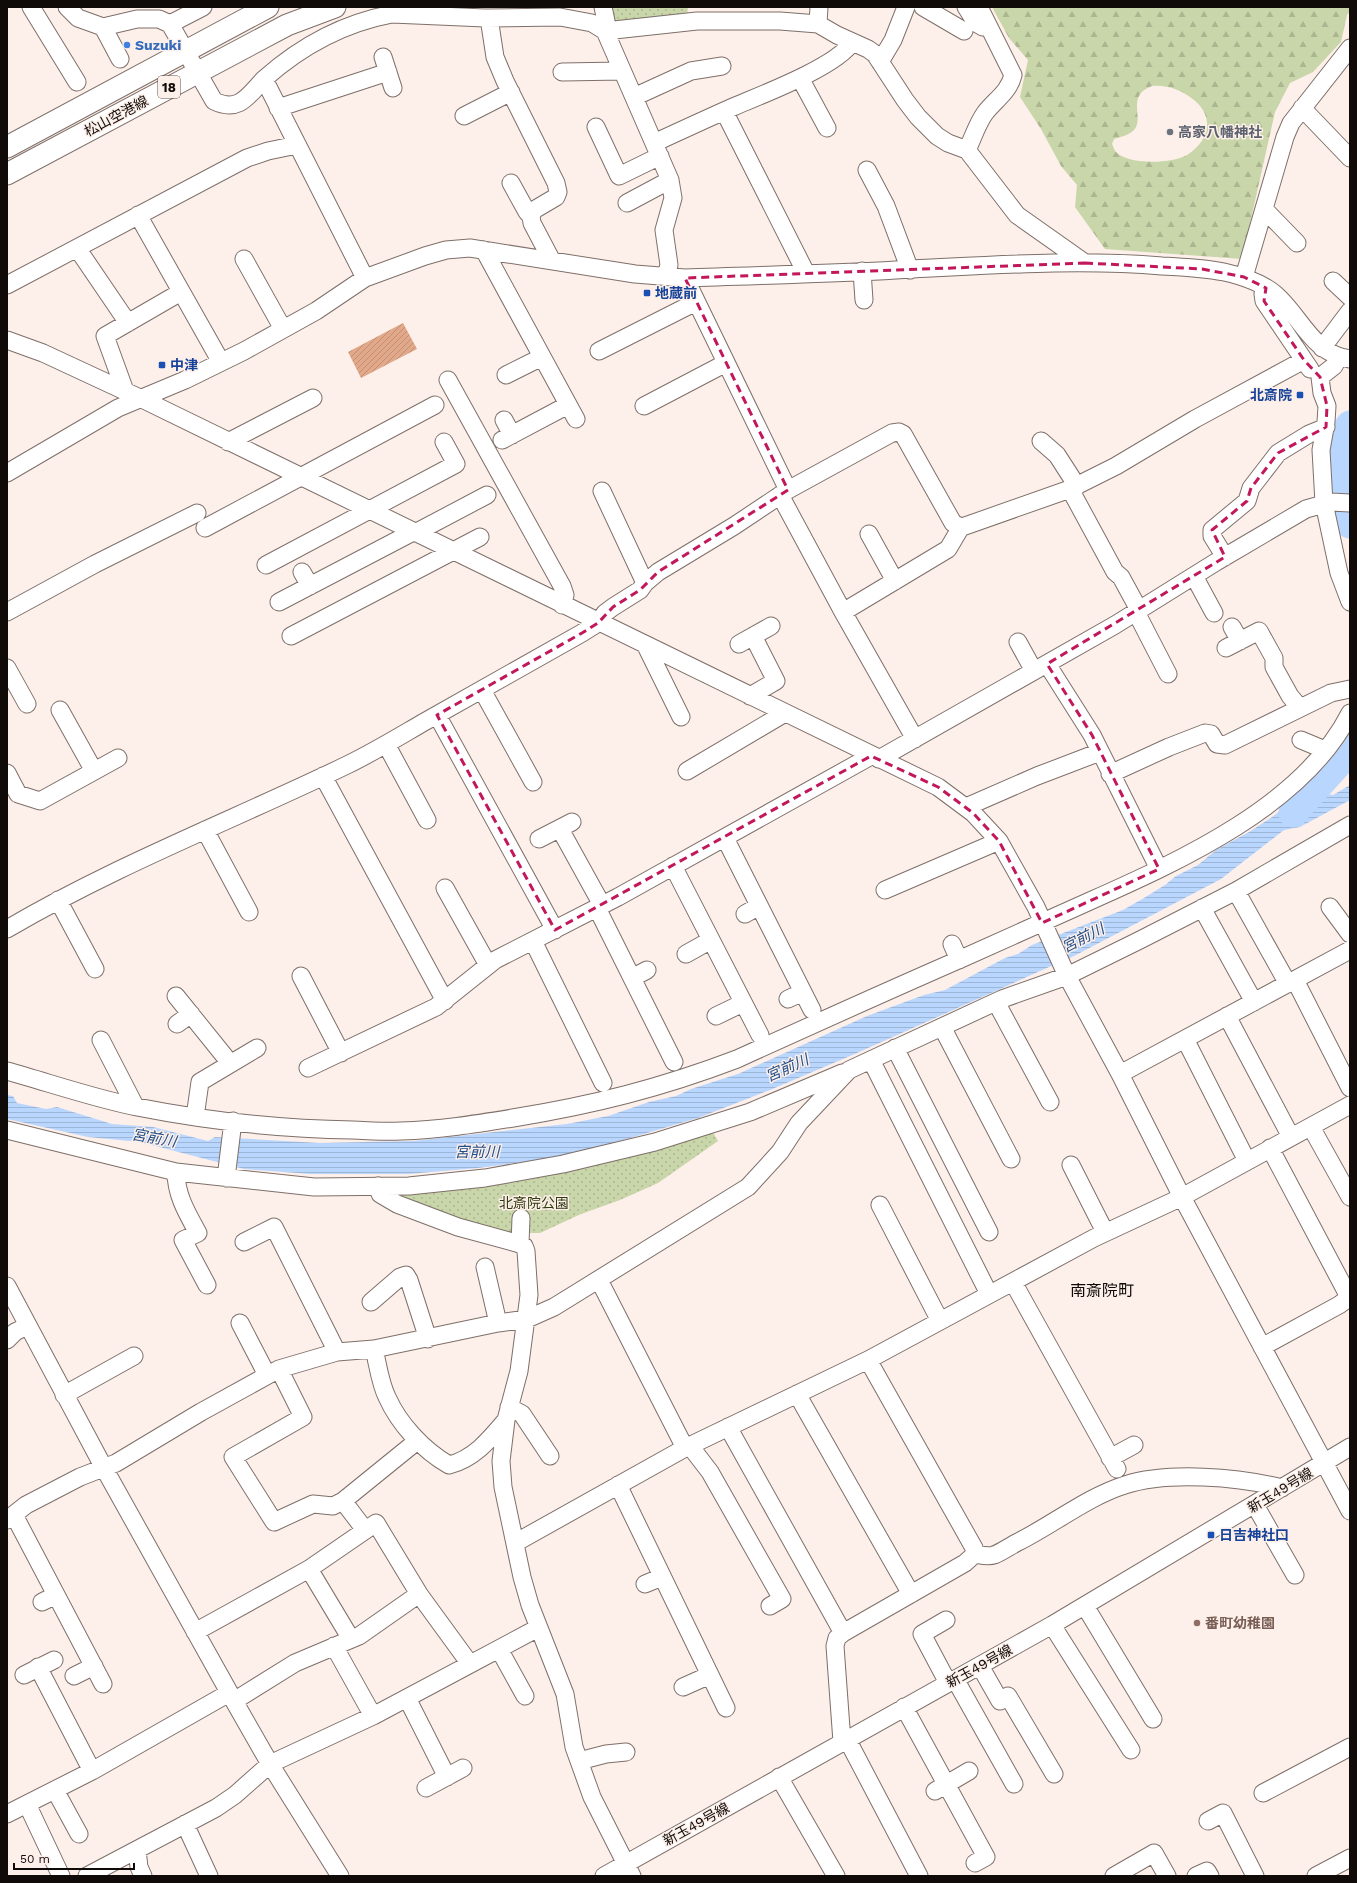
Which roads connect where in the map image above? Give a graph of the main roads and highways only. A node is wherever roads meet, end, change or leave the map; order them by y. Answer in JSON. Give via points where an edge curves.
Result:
{"nodes":[{"id":1,"x":268,"y":7,"type":"edge"},
{"id":2,"x":335,"y":7,"type":"edge"},
{"id":3,"x":7,"y":147,"type":"edge"},
{"id":4,"x":7,"y":174,"type":"edge"}],
"edges":[{"from":1,"to":3,"type":"main road","name":"松山空港線","number":"18"},
{"from":2,"to":4,"type":"main road","name":"松山空港線","number":"18","via":[[287,25]]}]}
